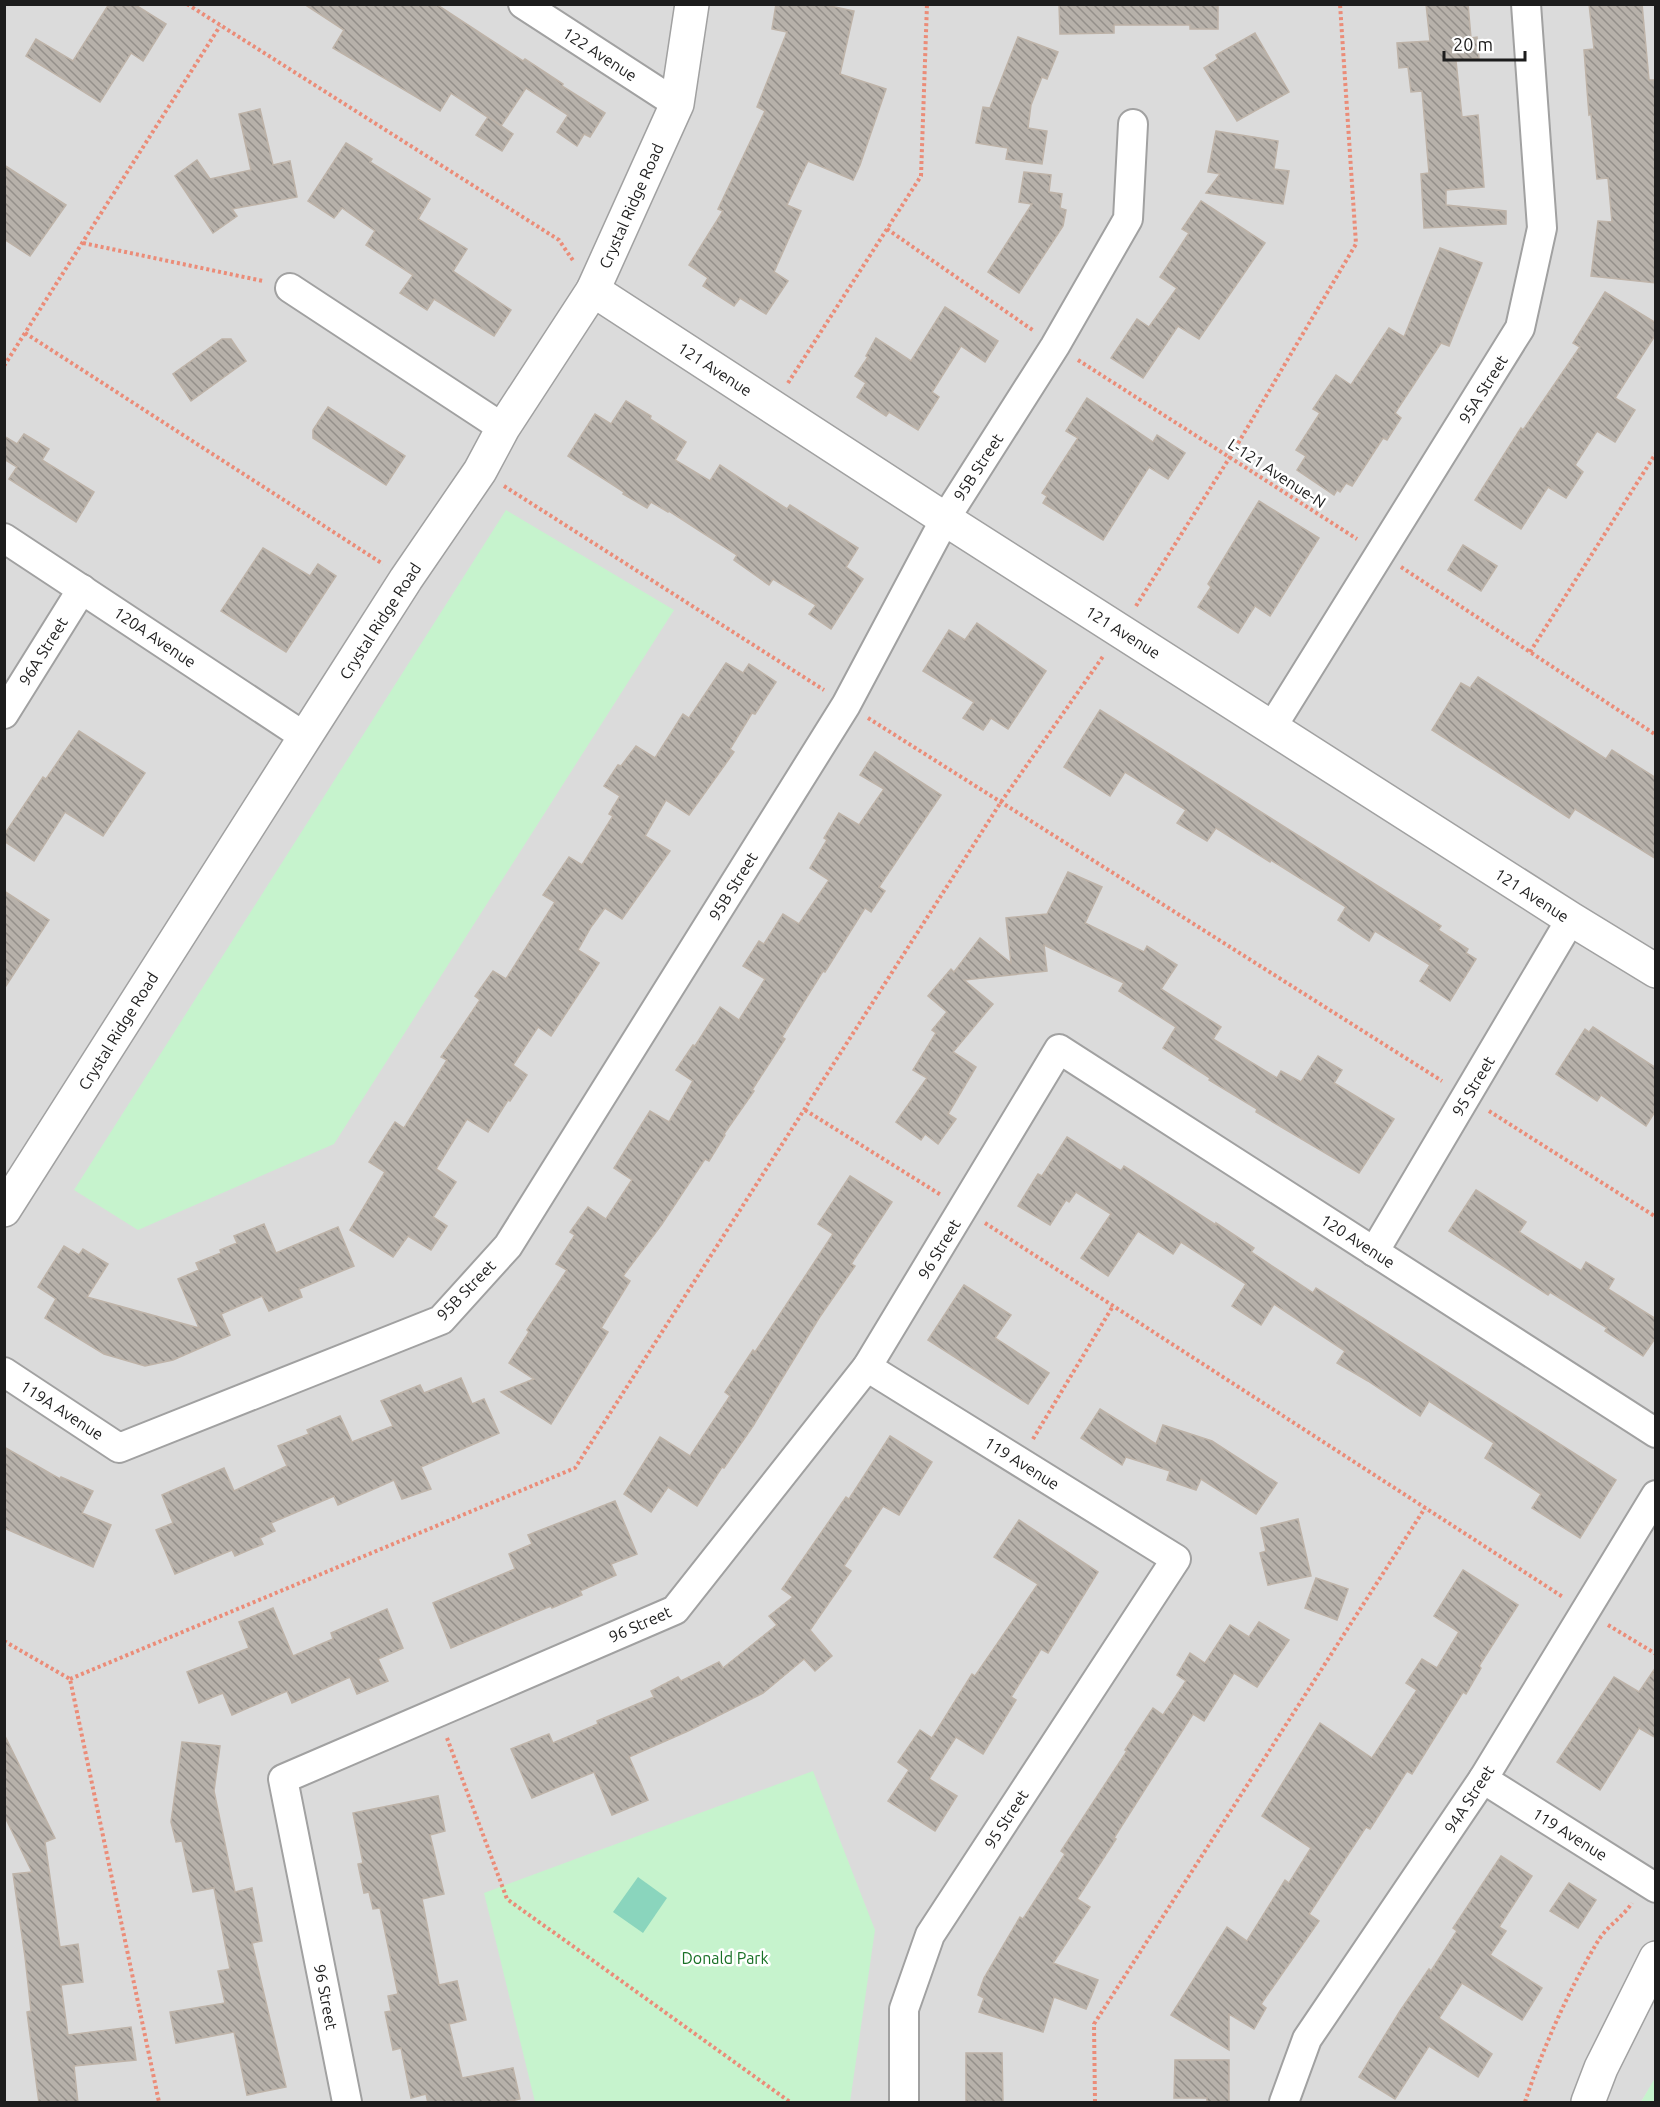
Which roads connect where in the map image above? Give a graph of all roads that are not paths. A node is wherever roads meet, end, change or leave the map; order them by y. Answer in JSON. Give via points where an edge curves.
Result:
{"nodes":[{"id":1,"x":523,"y":4,"type":"edge"},
{"id":2,"x":692,"y":4,"type":"edge"},
{"id":3,"x":1526,"y":4,"type":"edge"},
{"id":4,"x":677,"y":104,"type":"junction"},
{"id":5,"x":1133,"y":124,"type":"dead end"},
{"id":6,"x":290,"y":288,"type":"road end"},
{"id":7,"x":593,"y":290,"type":"junction"},
{"id":8,"x":503,"y":428,"type":"junction"},
{"id":9,"x":945,"y":519,"type":"junction"},
{"id":10,"x":4,"y":538,"type":"edge"},
{"id":11,"x":82,"y":589,"type":"junction"},
{"id":12,"x":4,"y":714,"type":"edge"},
{"id":13,"x":1272,"y":727,"type":"junction"},
{"id":14,"x":305,"y":737,"type":"junction"},
{"id":15,"x":1570,"y":919,"type":"junction"},
{"id":16,"x":1656,"y":971,"type":"edge"},
{"id":17,"x":1059,"y":1049,"type":"joint"},
{"id":18,"x":4,"y":1210,"type":"edge"},
{"id":19,"x":1374,"y":1252,"type":"junction"},
{"id":20,"x":867,"y":1368,"type":"junction"},
{"id":21,"x":4,"y":1372,"type":"edge"},
{"id":22,"x":1656,"y":1433,"type":"edge"},
{"id":23,"x":118,"y":1448,"type":"joint"},
{"id":24,"x":1656,"y":1495,"type":"edge"},
{"id":25,"x":1176,"y":1559,"type":"joint"},
{"id":26,"x":1484,"y":1779,"type":"junction"},
{"id":27,"x":1651,"y":1885,"type":"edge"},
{"id":28,"x":1656,"y":1958,"type":"edge"},
{"id":29,"x":347,"y":2103,"type":"edge"},
{"id":30,"x":904,"y":2103,"type":"edge"},
{"id":31,"x":1284,"y":2103,"type":"edge"},
{"id":32,"x":1587,"y":2103,"type":"edge"}],
"edges":[{"from":1,"to":4,"type":"street","name":"122 Avenue"},
{"from":2,"to":4,"type":"street","name":"Crystal Ridge Road"},
{"from":3,"to":13,"type":"street","name":"95A Street","via":[[1542,228],[1520,328]]},
{"from":4,"to":7,"type":"street","name":"Crystal Ridge Road"},
{"from":5,"to":9,"type":"street","name":"95B Street","via":[[1128,219],[1055,346]]},
{"from":6,"to":8,"type":"street"},
{"from":7,"to":8,"type":"street","name":"Crystal Ridge Road"},
{"from":7,"to":9,"type":"street","name":"121 Avenue"},
{"from":8,"to":14,"type":"street","name":"Crystal Ridge Road","via":[[480,471]]},
{"from":9,"to":13,"type":"street","name":"121 Avenue"},
{"from":9,"to":23,"type":"street","name":"95B Street","via":[[846,705],[508,1246],[441,1320]]},
{"from":10,"to":11,"type":"street","name":"120A Avenue"},
{"from":11,"to":12,"type":"street","name":"96A Street"},
{"from":11,"to":14,"type":"street","name":"120A Avenue"},
{"from":13,"to":15,"type":"street","name":"121 Avenue"},
{"from":14,"to":18,"type":"street","name":"Crystal Ridge Road"},
{"from":15,"to":16,"type":"street","name":"121 Avenue"},
{"from":15,"to":19,"type":"street","name":"95 Street"},
{"from":17,"to":19,"type":"street","name":"120 Avenue"},
{"from":17,"to":20,"type":"street","name":"96 Street"},
{"from":19,"to":22,"type":"street","name":"120 Avenue"},
{"from":20,"to":25,"type":"street","name":"119 Avenue"},
{"from":20,"to":29,"type":"street","name":"96 Street","via":[[675,1610],[283,1779]]},
{"from":21,"to":23,"type":"street","name":"119A Avenue"},
{"from":24,"to":26,"type":"street","name":"94A Street"},
{"from":25,"to":30,"type":"street","name":"95 Street","via":[[930,1935],[904,2009]]},
{"from":26,"to":27,"type":"street","name":"119 Avenue"},
{"from":26,"to":31,"type":"street","name":"94A Street","via":[[1307,2038]]},
{"from":28,"to":32,"type":"street"}]}
